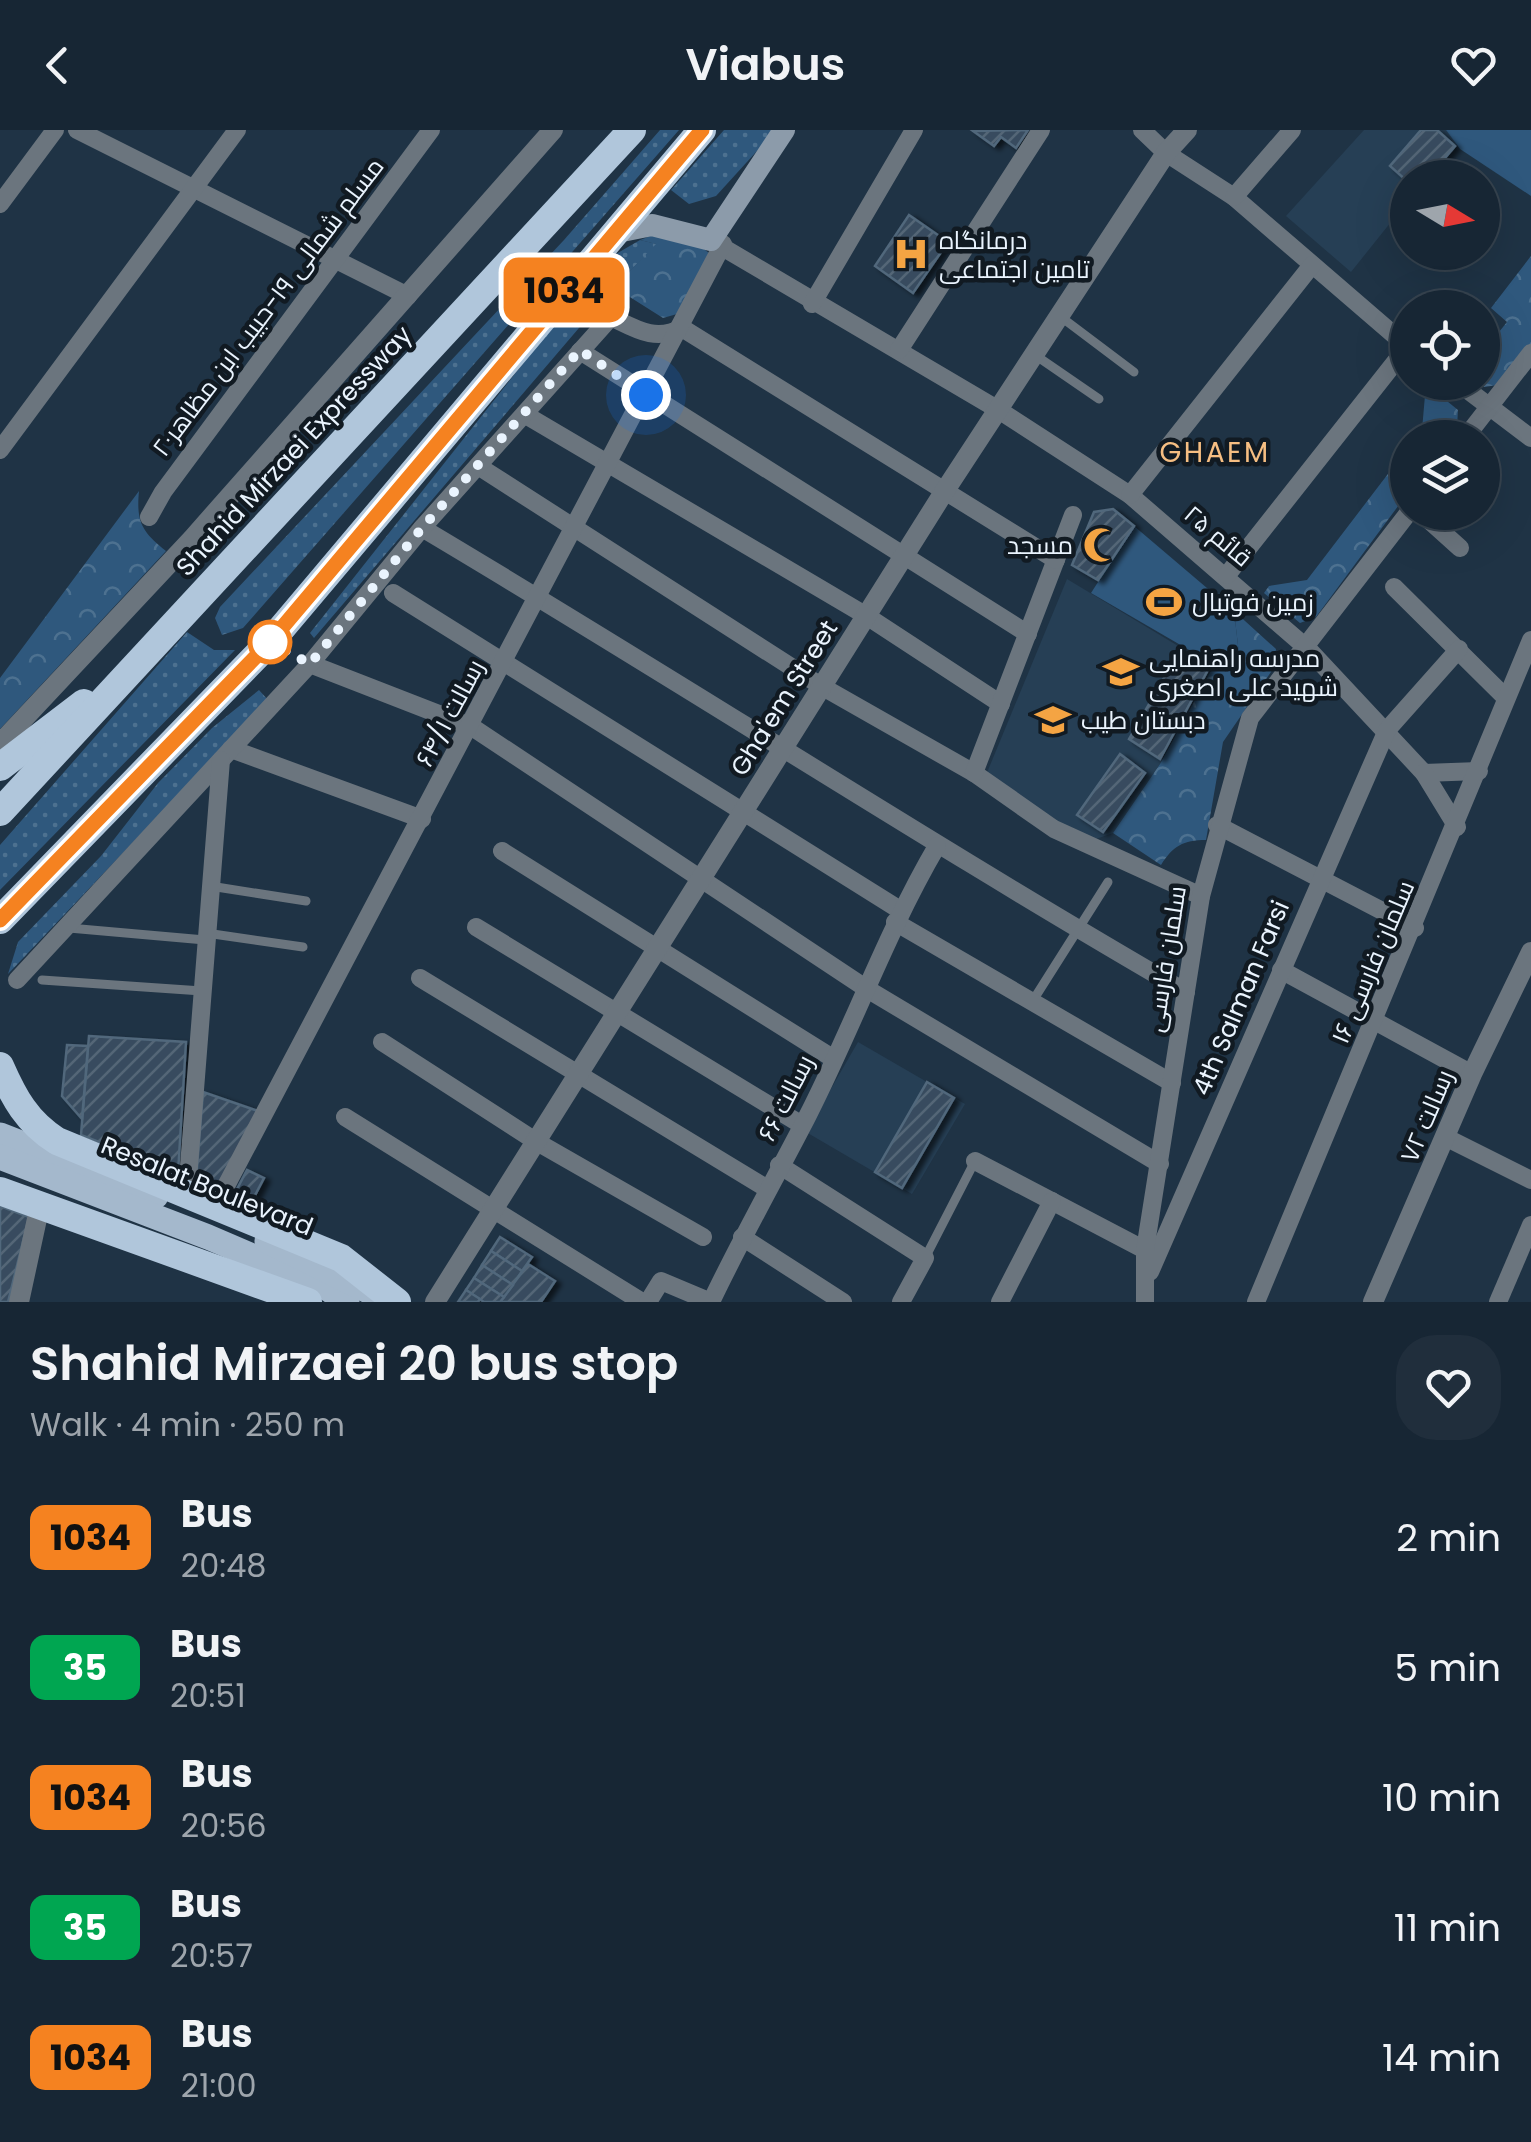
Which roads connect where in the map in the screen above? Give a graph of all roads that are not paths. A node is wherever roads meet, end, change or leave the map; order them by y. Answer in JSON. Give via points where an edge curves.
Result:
{"nodes":[{"id":1,"x":55,"y":130,"type":"edge"},
{"id":2,"x":77,"y":130,"type":"edge"},
{"id":3,"x":237,"y":130,"type":"edge"},
{"id":4,"x":431,"y":130,"type":"edge"},
{"id":5,"x":553,"y":130,"type":"edge"},
{"id":6,"x":632,"y":130,"type":"edge"},
{"id":7,"x":702,"y":130,"type":"edge"},
{"id":8,"x":784,"y":130,"type":"edge"},
{"id":9,"x":914,"y":130,"type":"edge"},
{"id":10,"x":1040,"y":130,"type":"edge"},
{"id":11,"x":1142,"y":130,"type":"edge"},
{"id":12,"x":1186,"y":130,"type":"edge"},
{"id":13,"x":1292,"y":130,"type":"edge"},
{"id":14,"x":1166,"y":153,"type":"junction"},
{"id":15,"x":193,"y":189,"type":"junction"},
{"id":16,"x":1234,"y":197,"type":"junction"},
{"id":17,"x":0,"y":204,"type":"edge"},
{"id":18,"x":612,"y":233,"type":"junction"},
{"id":19,"x":717,"y":242,"type":"junction"},
{"id":20,"x":336,"y":260,"type":"junction"},
{"id":21,"x":1312,"y":264,"type":"junction"},
{"id":22,"x":408,"y":296,"type":"junction"},
{"id":23,"x":812,"y":304,"type":"junction"},
{"id":24,"x":1058,"y":316,"type":"junction"},
{"id":25,"x":682,"y":328,"type":"junction"},
{"id":26,"x":1390,"y":332,"type":"edge"},
{"id":27,"x":580,"y":350,"type":"junction"},
{"id":28,"x":899,"y":350,"type":"junction"},
{"id":29,"x":1531,"y":352,"type":"edge"},
{"id":30,"x":1033,"y":354,"type":"junction"},
{"id":31,"x":1390,"y":369,"type":"edge"},
{"id":32,"x":1134,"y":372,"type":"dead end"},
{"id":33,"x":646,"y":395,"type":"junction"},
{"id":34,"x":1099,"y":399,"type":"dead end"},
{"id":35,"x":1482,"y":400,"type":"edge"},
{"id":36,"x":1489,"y":405,"type":"junction"},
{"id":37,"x":996,"y":409,"type":"junction"},
{"id":38,"x":529,"y":417,"type":"dead end"},
{"id":39,"x":1478,"y":420,"type":"edge"},
{"id":40,"x":1531,"y":438,"type":"edge"},
{"id":41,"x":0,"y":450,"type":"edge"},
{"id":42,"x":611,"y":462,"type":"junction"},
{"id":43,"x":478,"y":466,"type":"junction"},
{"id":44,"x":944,"y":492,"type":"junction"},
{"id":45,"x":1130,"y":495,"type":"junction"},
{"id":46,"x":1074,"y":515,"type":"dead end"},
{"id":47,"x":149,"y":517,"type":"dead end"},
{"id":48,"x":422,"y":528,"type":"junction"},
{"id":49,"x":575,"y":530,"type":"junction"},
{"id":50,"x":1396,"y":530,"type":"edge"},
{"id":51,"x":1440,"y":530,"type":"edge"},
{"id":52,"x":1460,"y":548,"type":"dead end"},
{"id":53,"x":905,"y":553,"type":"junction"},
{"id":54,"x":1056,"y":560,"type":"junction"},
{"id":55,"x":1227,"y":575,"type":"junction"},
{"id":56,"x":1394,"y":587,"type":"dead end"},
{"id":57,"x":394,"y":593,"type":"dead end"},
{"id":58,"x":540,"y":598,"type":"junction"},
{"id":59,"x":866,"y":615,"type":"junction"},
{"id":60,"x":1028,"y":634,"type":"junction"},
{"id":61,"x":1531,"y":640,"type":"edge"},
{"id":62,"x":1308,"y":649,"type":"junction"},
{"id":63,"x":1458,"y":649,"type":"junction"},
{"id":64,"x":148,"y":654,"type":"junction"},
{"id":65,"x":310,"y":664,"type":"junction"},
{"id":66,"x":504,"y":666,"type":"junction"},
{"id":67,"x":821,"y":686,"type":"junction"},
{"id":68,"x":1505,"y":697,"type":"junction"},
{"id":69,"x":1001,"y":704,"type":"junction"},
{"id":70,"x":472,"y":727,"type":"junction"},
{"id":71,"x":1387,"y":730,"type":"junction"},
{"id":72,"x":0,"y":744,"type":"edge"},
{"id":73,"x":784,"y":745,"type":"junction"},
{"id":74,"x":226,"y":754,"type":"junction"},
{"id":75,"x":0,"y":767,"type":"edge"},
{"id":76,"x":1479,"y":772,"type":"junction"},
{"id":77,"x":1424,"y":773,"type":"junction"},
{"id":78,"x":974,"y":774,"type":"junction"},
{"id":79,"x":744,"y":809,"type":"junction"},
{"id":80,"x":0,"y":812,"type":"edge"},
{"id":81,"x":422,"y":819,"type":"junction"},
{"id":82,"x":1217,"y":825,"type":"junction"},
{"id":83,"x":1457,"y":827,"type":"junction"},
{"id":84,"x":938,"y":846,"type":"junction"},
{"id":85,"x":502,"y":851,"type":"dead end"},
{"id":86,"x":699,"y":880,"type":"junction"},
{"id":87,"x":1319,"y":880,"type":"junction"},
{"id":88,"x":1108,"y":882,"type":"dead end"},
{"id":89,"x":210,"y":886,"type":"junction"},
{"id":90,"x":1201,"y":896,"type":"junction"},
{"id":91,"x":306,"y":901,"type":"dead end"},
{"id":92,"x":8,"y":912,"type":"edge"},
{"id":93,"x":897,"y":916,"type":"junction"},
{"id":94,"x":476,"y":927,"type":"dead end"},
{"id":95,"x":0,"y":928,"type":"edge"},
{"id":96,"x":65,"y":928,"type":"junction"},
{"id":97,"x":1414,"y":928,"type":"junction"},
{"id":98,"x":1077,"y":929,"type":"junction"},
{"id":99,"x":206,"y":937,"type":"junction"},
{"id":100,"x":0,"y":945,"type":"edge"},
{"id":101,"x":303,"y":947,"type":"dead end"},
{"id":102,"x":658,"y":947,"type":"junction"},
{"id":103,"x":1531,"y":952,"type":"edge"},
{"id":104,"x":1281,"y":970,"type":"junction"},
{"id":105,"x":420,"y":978,"type":"dead end"},
{"id":106,"x":17,"y":980,"type":"dead end"},
{"id":107,"x":42,"y":980,"type":"dead end"},
{"id":108,"x":867,"y":989,"type":"junction"},
{"id":109,"x":202,"y":991,"type":"junction"},
{"id":110,"x":1186,"y":992,"type":"junction"},
{"id":111,"x":1032,"y":1002,"type":"junction"},
{"id":112,"x":618,"y":1012,"type":"junction"},
{"id":113,"x":1376,"y":1021,"type":"junction"},
{"id":114,"x":382,"y":1042,"type":"dead end"},
{"id":115,"x":834,"y":1059,"type":"junction"},
{"id":116,"x":0,"y":1067,"type":"edge"},
{"id":117,"x":1472,"y":1074,"type":"junction"},
{"id":118,"x":578,"y":1075,"type":"junction"},
{"id":119,"x":1172,"y":1083,"type":"junction"},
{"id":120,"x":345,"y":1117,"type":"dead end"},
{"id":121,"x":802,"y":1126,"type":"junction"},
{"id":122,"x":0,"y":1136,"type":"edge"},
{"id":123,"x":1444,"y":1137,"type":"junction"},
{"id":124,"x":537,"y":1142,"type":"junction"},
{"id":125,"x":0,"y":1157,"type":"edge"},
{"id":126,"x":975,"y":1161,"type":"joint"},
{"id":127,"x":1160,"y":1164,"type":"junction"},
{"id":128,"x":779,"y":1165,"type":"junction"},
{"id":129,"x":1531,"y":1180,"type":"edge"},
{"id":130,"x":766,"y":1188,"type":"junction"},
{"id":131,"x":0,"y":1191,"type":"edge"},
{"id":132,"x":187,"y":1191,"type":"junction"},
{"id":133,"x":1052,"y":1201,"type":"junction"},
{"id":134,"x":218,"y":1203,"type":"junction"},
{"id":135,"x":40,"y":1205,"type":"junction"},
{"id":136,"x":494,"y":1213,"type":"junction"},
{"id":137,"x":1531,"y":1225,"type":"edge"},
{"id":138,"x":742,"y":1236,"type":"junction"},
{"id":139,"x":703,"y":1237,"type":"dead end"},
{"id":140,"x":1146,"y":1250,"type":"junction"},
{"id":141,"x":925,"y":1258,"type":"junction"},
{"id":142,"x":1144,"y":1294,"type":"edge"},
{"id":143,"x":19,"y":1302,"type":"edge"},
{"id":144,"x":308,"y":1302,"type":"edge"},
{"id":145,"x":348,"y":1302,"type":"edge"},
{"id":146,"x":387,"y":1302,"type":"edge"},
{"id":147,"x":397,"y":1302,"type":"edge"},
{"id":148,"x":435,"y":1302,"type":"edge"},
{"id":149,"x":645,"y":1302,"type":"edge"},
{"id":150,"x":843,"y":1302,"type":"edge"},
{"id":151,"x":901,"y":1302,"type":"edge"},
{"id":152,"x":1000,"y":1302,"type":"edge"},
{"id":153,"x":1256,"y":1302,"type":"edge"},
{"id":154,"x":1374,"y":1302,"type":"edge"},
{"id":155,"x":1498,"y":1302,"type":"edge"}],
"edges":[{"from":1,"to":17,"type":"street"},
{"from":2,"to":15,"type":"street"},
{"from":3,"to":15,"type":"street"},
{"from":4,"to":20,"type":"street","name":"مسلم شمالی ۱۹-حبیب ابن مظاهر۲۰"},
{"from":5,"to":22,"type":"street"},
{"from":6,"to":64,"type":"highway","name":"Shahid Mirzaei Expressway"},
{"from":7,"to":18,"type":"highway"},
{"from":8,"to":19,"type":"main road"},
{"from":9,"to":23,"type":"street"},
{"from":10,"to":28,"type":"street"},
{"from":11,"to":14,"type":"street"},
{"from":12,"to":14,"type":"street","name":"Gha'em Street"},
{"from":13,"to":16,"type":"street"},
{"from":14,"to":16,"type":"street"},
{"from":14,"to":24,"type":"street","name":"Gha'em Street"},
{"from":15,"to":20,"type":"street"},
{"from":15,"to":41,"type":"street"},
{"from":16,"to":21,"type":"street"},
{"from":18,"to":19,"type":"main road","via":[[652,225]]},
{"from":18,"to":92,"type":"highway","via":[[270,642]]},
{"from":19,"to":23,"type":"street","name":"قائم ۲۵"},
{"from":19,"to":25,"type":"street","name":"رسالت ۶۴/۱"},
{"from":20,"to":22,"type":"street"},
{"from":20,"to":47,"type":"street","name":"مسلم شمالی ۱۹-حبیب ابن مظاهر۲۰"},
{"from":21,"to":26,"type":"street"},
{"from":21,"to":45,"type":"street"},
{"from":22,"to":72,"type":"street"},
{"from":23,"to":28,"type":"street","name":"قائم ۲۵"},
{"from":24,"to":30,"type":"street","name":"Gha'em Street"},
{"from":24,"to":32,"type":"lane"},
{"from":25,"to":27,"type":"street","via":[[666,336],[646,334],[610,317]]},
{"from":25,"to":33,"type":"street","name":"رسالت ۶۴/۱"},
{"from":25,"to":44,"type":"street"},
{"from":27,"to":33,"type":"street"},
{"from":27,"to":43,"type":"street"},
{"from":28,"to":37,"type":"street","name":"قائم ۲۵"},
{"from":29,"to":36,"type":"street"},
{"from":30,"to":34,"type":"lane"},
{"from":30,"to":37,"type":"street","name":"Gha'em Street"},
{"from":31,"to":55,"type":"street"},
{"from":33,"to":42,"type":"street","name":"رسالت ۶۴/۱"},
{"from":33,"to":53,"type":"street"},
{"from":35,"to":36,"type":"street"},
{"from":36,"to":39,"type":"street"},
{"from":36,"to":40,"type":"street"},
{"from":37,"to":44,"type":"street","name":"Gha'em Street"},
{"from":37,"to":45,"type":"street","name":"قائم ۲۵"},
{"from":38,"to":42,"type":"street"},
{"from":42,"to":49,"type":"street","name":"رسالت ۶۴/۱"},
{"from":42,"to":59,"type":"street"},
{"from":43,"to":48,"type":"street"},
{"from":43,"to":49,"type":"street"},
{"from":44,"to":53,"type":"street","name":"Gha'em Street"},
{"from":44,"to":54,"type":"street"},
{"from":45,"to":55,"type":"street","name":"قائم ۲۵"},
{"from":46,"to":54,"type":"street"},
{"from":48,"to":58,"type":"street"},
{"from":48,"to":65,"type":"street"},
{"from":49,"to":58,"type":"street","name":"رسالت ۶۴/۱"},
{"from":49,"to":67,"type":"street"},
{"from":50,"to":62,"type":"street","name":"سلمان فارسی"},
{"from":51,"to":52,"type":"street"},
{"from":53,"to":59,"type":"street","name":"Gha'em Street"},
{"from":53,"to":60,"type":"street"},
{"from":54,"to":60,"type":"street"},
{"from":55,"to":62,"type":"street","name":"قائم ۲۵"},
{"from":56,"to":63,"type":"street"},
{"from":57,"to":66,"type":"street"},
{"from":58,"to":66,"type":"street","name":"رسالت ۶۴/۱"},
{"from":58,"to":73,"type":"street"},
{"from":59,"to":67,"type":"street","name":"Gha'em Street"},
{"from":59,"to":69,"type":"street"},
{"from":60,"to":69,"type":"street"},
{"from":61,"to":68,"type":"street","name":"سلمان فارسی ۱۶"},
{"from":62,"to":71,"type":"street","name":"قائم ۲۵"},
{"from":62,"to":82,"type":"street","name":"سلمان فارسی","via":[[1250,718]]},
{"from":63,"to":68,"type":"street"},
{"from":63,"to":71,"type":"street","name":"4th Salman Farsi"},
{"from":64,"to":75,"type":"highway"},
{"from":64,"to":80,"type":"highway","name":"Shahid Mirzaei Expressway"},
{"from":65,"to":70,"type":"street"},
{"from":65,"to":74,"type":"street"},
{"from":66,"to":70,"type":"street","name":"رسالت ۶۴/۱"},
{"from":66,"to":79,"type":"street"},
{"from":67,"to":73,"type":"street","name":"Gha'em Street"},
{"from":67,"to":78,"type":"street"},
{"from":68,"to":76,"type":"street","name":"سلمان فارسی ۱۶"},
{"from":69,"to":78,"type":"street"},
{"from":70,"to":81,"type":"street","name":"رسالت ۶۴/۱"},
{"from":70,"to":86,"type":"street"},
{"from":71,"to":77,"type":"street","name":"قائم ۲۵"},
{"from":71,"to":87,"type":"street","name":"4th Salman Farsi"},
{"from":73,"to":79,"type":"street","name":"Gha'em Street"},
{"from":73,"to":84,"type":"street"},
{"from":74,"to":81,"type":"street"},
{"from":74,"to":89,"type":"street"},
{"from":74,"to":96,"type":"street"},
{"from":76,"to":77,"type":"street"},
{"from":76,"to":83,"type":"street","name":"سلمان فارسی ۱۶"},
{"from":77,"to":83,"type":"street","name":"قائم ۲۵"},
{"from":78,"to":90,"type":"street","via":[[1054,829]]},
{"from":79,"to":86,"type":"street","name":"Gha'em Street"},
{"from":79,"to":93,"type":"street"},
{"from":81,"to":134,"type":"street","name":"رسالت ۶۴/۱"},
{"from":82,"to":87,"type":"street"},
{"from":82,"to":90,"type":"street","name":"سلمان فارسی"},
{"from":83,"to":97,"type":"street","name":"سلمان فارسی ۱۶"},
{"from":84,"to":93,"type":"street","name":"رسالت ۶۶"},
{"from":84,"to":98,"type":"street"},
{"from":85,"to":102,"type":"street"},
{"from":86,"to":102,"type":"street","name":"Gha'em Street"},
{"from":86,"to":108,"type":"street"},
{"from":87,"to":97,"type":"street"},
{"from":87,"to":104,"type":"street","name":"4th Salman Farsi"},
{"from":88,"to":98,"type":"lane"},
{"from":89,"to":91,"type":"lane"},
{"from":89,"to":99,"type":"street"},
{"from":90,"to":110,"type":"street","name":"سلمان فارسی"},
{"from":92,"to":95,"type":"main road"},
{"from":92,"to":100,"type":"highway"},
{"from":93,"to":108,"type":"street","name":"رسالت ۶۶"},
{"from":93,"to":111,"type":"street"},
{"from":94,"to":112,"type":"street"},
{"from":96,"to":99,"type":"lane"},
{"from":96,"to":106,"type":"street"},
{"from":97,"to":113,"type":"street","name":"سلمان فارسی ۱۶"},
{"from":98,"to":110,"type":"street"},
{"from":98,"to":111,"type":"lane"},
{"from":99,"to":101,"type":"lane"},
{"from":99,"to":109,"type":"street"},
{"from":102,"to":112,"type":"street","name":"Gha'em Street"},
{"from":102,"to":115,"type":"street"},
{"from":103,"to":117,"type":"street","name":"رسالت ۷۲"},
{"from":104,"to":113,"type":"street"},
{"from":104,"to":142,"type":"street","name":"4th Salman Farsi"},
{"from":105,"to":118,"type":"street"},
{"from":107,"to":109,"type":"lane"},
{"from":108,"to":115,"type":"street","name":"رسالت ۶۶"},
{"from":108,"to":127,"type":"street"},
{"from":109,"to":132,"type":"street"},
{"from":110,"to":119,"type":"street","name":"سلمان فارسی"},
{"from":111,"to":119,"type":"street"},
{"from":112,"to":118,"type":"street","name":"Gha'em Street"},
{"from":112,"to":121,"type":"street"},
{"from":113,"to":117,"type":"street"},
{"from":113,"to":153,"type":"street","name":"سلمان فارسی ۱۶"},
{"from":114,"to":124,"type":"street"},
{"from":115,"to":121,"type":"street","name":"رسالت ۶۶"},
{"from":116,"to":132,"type":"highway","via":[[36,1127]]},
{"from":117,"to":123,"type":"street","name":"رسالت ۷۲"},
{"from":118,"to":124,"type":"street","name":"Gha'em Street"},
{"from":118,"to":130,"type":"street"},
{"from":119,"to":127,"type":"street","name":"سلمان فارسی"},
{"from":120,"to":136,"type":"street"},
{"from":121,"to":128,"type":"street","name":"رسالت ۶۶"},
{"from":122,"to":146,"type":"main road","name":"Resalat Boulevard","via":[[215,1219],[333,1270]]},
{"from":123,"to":129,"type":"street"},
{"from":123,"to":154,"type":"street","name":"رسالت ۷۲"},
{"from":124,"to":136,"type":"street","name":"Gha'em Street"},
{"from":124,"to":139,"type":"street"},
{"from":125,"to":145,"type":"main road","name":"Resalat Boulevard","via":[[208,1238]]},
{"from":126,"to":133,"type":"street"},
{"from":126,"to":141,"type":"lane"},
{"from":127,"to":140,"type":"street","name":"سلمان فارسی"},
{"from":128,"to":130,"type":"street","name":"رسالت ۶۶"},
{"from":128,"to":141,"type":"street"},
{"from":130,"to":138,"type":"street","name":"رسالت ۶۶"},
{"from":131,"to":135,"type":"highway"},
{"from":132,"to":134,"type":"highway"},
{"from":133,"to":140,"type":"street"},
{"from":133,"to":152,"type":"street"},
{"from":134,"to":147,"type":"highway","via":[[341,1258]]},
{"from":135,"to":143,"type":"street"},
{"from":135,"to":144,"type":"highway"},
{"from":136,"to":148,"type":"street","name":"Gha'em Street"},
{"from":136,"to":149,"type":"street"},
{"from":137,"to":155,"type":"street"},
{"from":138,"to":149,"type":"street","name":"رسالت ۶۶","via":[[711,1302],[661,1282]]},
{"from":138,"to":150,"type":"street"},
{"from":140,"to":142,"type":"street","name":"سلمان فارسی"},
{"from":141,"to":151,"type":"street"}]}
